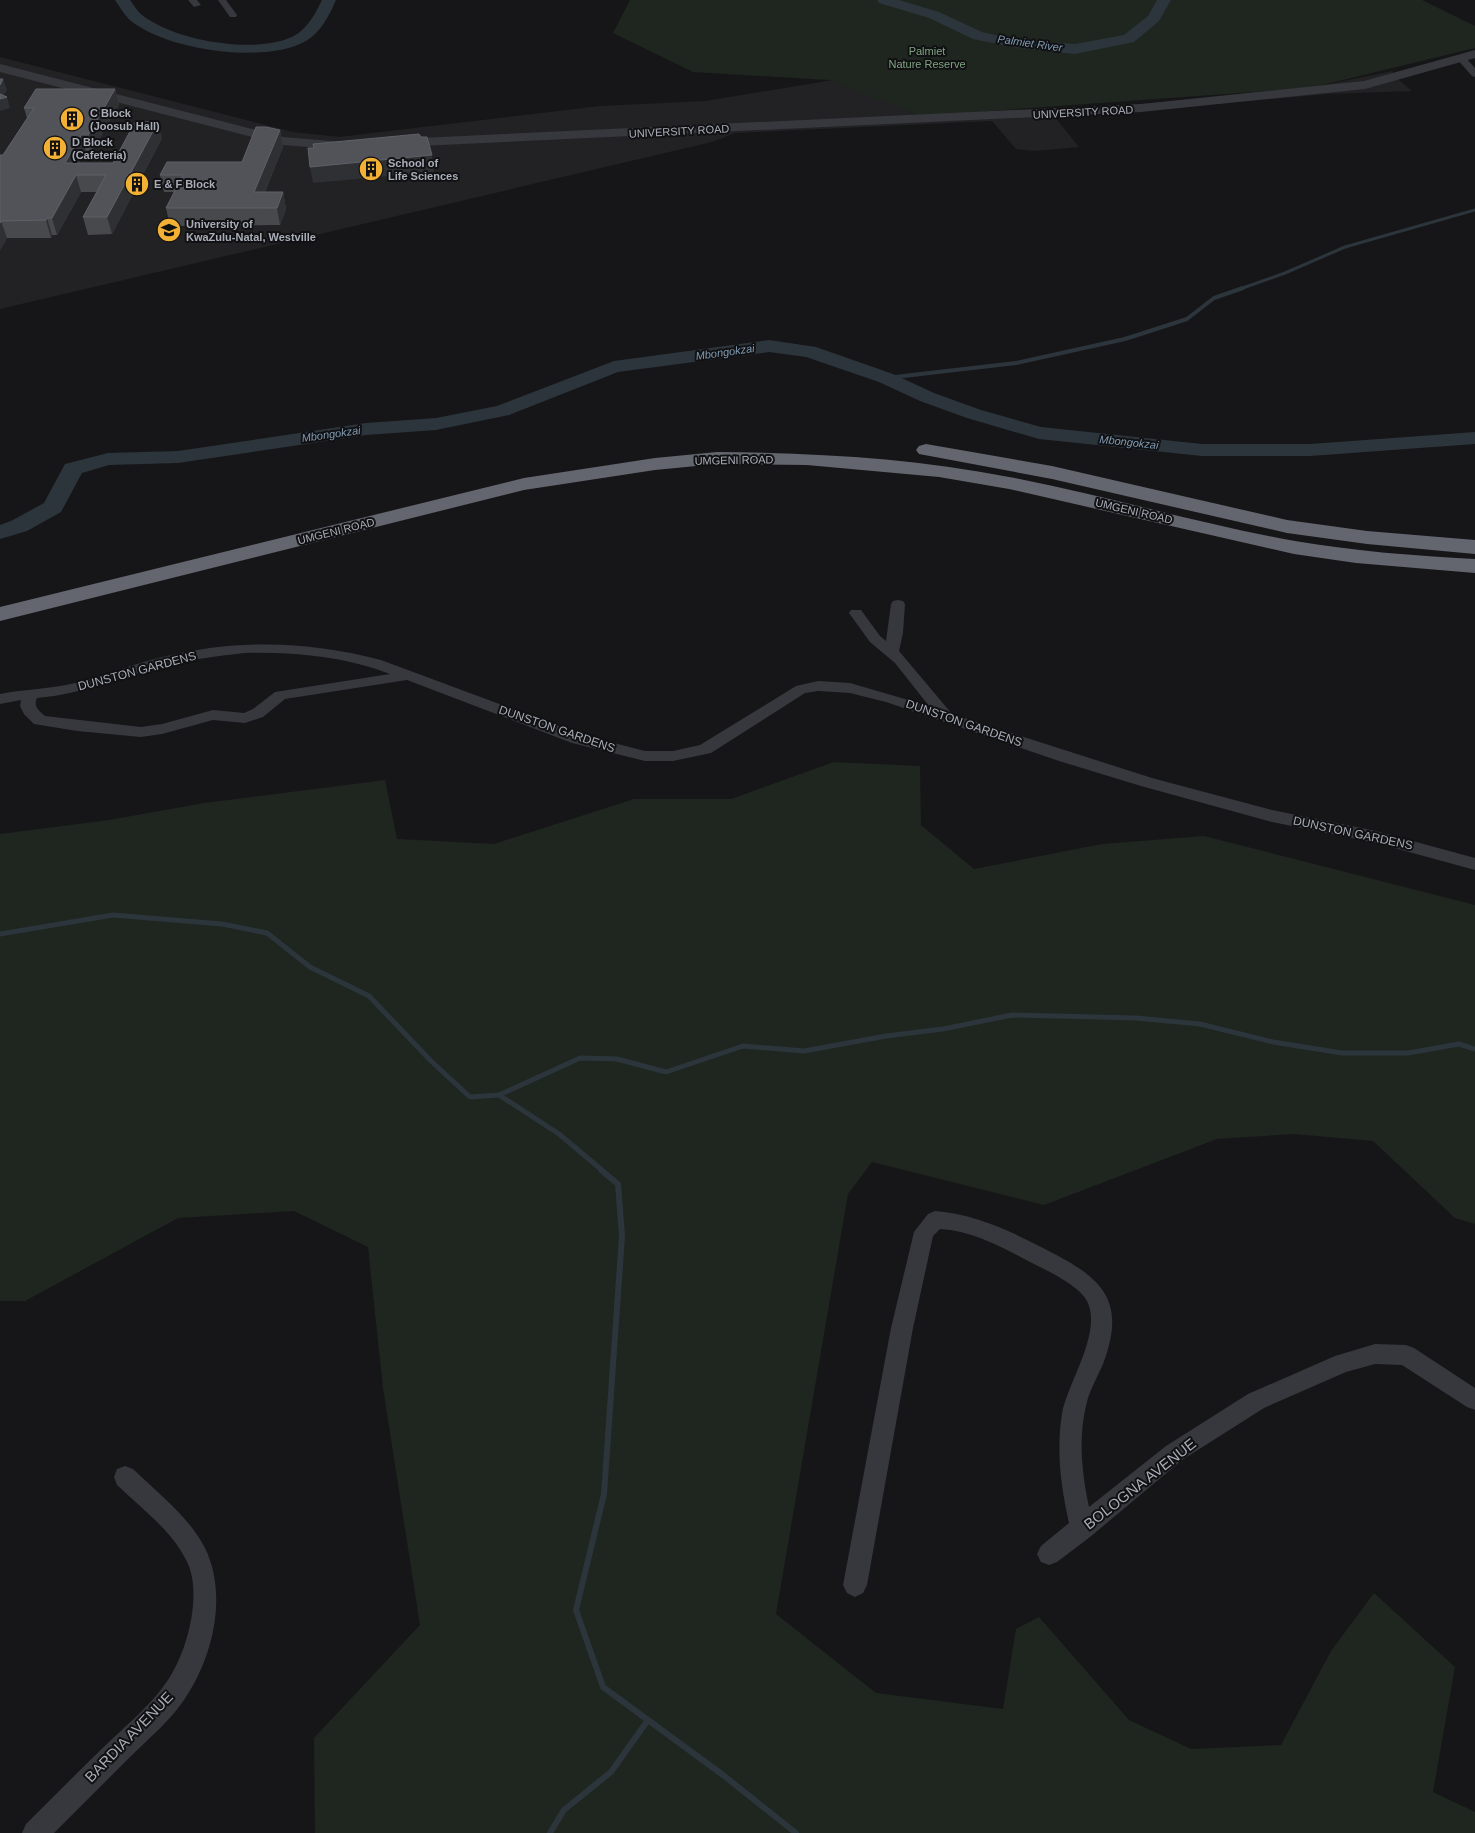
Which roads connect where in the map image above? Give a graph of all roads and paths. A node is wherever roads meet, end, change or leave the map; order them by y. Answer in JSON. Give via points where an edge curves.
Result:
{"nodes":[{"id":1,"x":214,"y":0,"type":"edge"},
{"id":2,"x":223,"y":2,"type":"edge"},
{"id":3,"x":233,"y":15,"type":"dead end"},
{"id":4,"x":1475,"y":54,"type":"edge"},
{"id":5,"x":1461,"y":58,"type":"junction"},
{"id":6,"x":0,"y":68,"type":"edge"},
{"id":7,"x":1475,"y":74,"type":"edge"},
{"id":8,"x":655,"y":132,"type":"junction"},
{"id":9,"x":390,"y":144,"type":"edge"},
{"id":10,"x":622,"y":144,"type":"dead end"},
{"id":11,"x":360,"y":145,"type":"edge"},
{"id":12,"x":863,"y":444,"type":"dead end"},
{"id":13,"x":908,"y":448,"type":"dead end"},
{"id":14,"x":1475,"y":547,"type":"edge"},
{"id":15,"x":1475,"y":566,"type":"edge"},
{"id":16,"x":0,"y":596,"type":"edge"},
{"id":17,"x":898,"y":604,"type":"dead end"},
{"id":18,"x":856,"y":613,"type":"dead end"},
{"id":19,"x":0,"y":614,"type":"edge"},
{"id":20,"x":891,"y":652,"type":"junction"},
{"id":21,"x":408,"y":675,"type":"junction"},
{"id":22,"x":32,"y":695,"type":"junction"},
{"id":23,"x":0,"y":699,"type":"edge"},
{"id":24,"x":946,"y":718,"type":"junction"},
{"id":25,"x":1475,"y":864,"type":"edge"},
{"id":26,"x":1475,"y":1400,"type":"edge"},
{"id":27,"x":125,"y":1476,"type":"dead end"},
{"id":28,"x":1082,"y":1529,"type":"junction"},
{"id":29,"x":1049,"y":1554,"type":"dead end"},
{"id":30,"x":854,"y":1585,"type":"dead end"},
{"id":31,"x":35,"y":1833,"type":"edge"}],
"edges":[{"from":1,"to":2,"type":"street"},
{"from":2,"to":3,"type":"street"},
{"from":4,"to":5,"type":"street","name":"UNIVERSITY ROAD"},
{"from":5,"to":7,"type":"street"},
{"from":5,"to":8,"type":"street","name":"UNIVERSITY ROAD","via":[[1365,85],[1106,111]]},
{"from":6,"to":11,"type":"street","via":[[283,141]]},
{"from":8,"to":9,"type":"street","name":"UNIVERSITY ROAD"},
{"from":8,"to":10,"type":"street"},
{"from":12,"to":16,"type":"highway","name":"UMGENI ROAD","via":[[762,440],[698,442],[520,466]]},
{"from":13,"to":14,"type":"highway","name":"UMGENI ROAD","via":[[1040,469],[1325,533]]},
{"from":15,"to":19,"type":"highway","name":"UMGENI ROAD","via":[[1294,547],[1009,483],[939,471],[807,459],[717,458],[564,476],[524,484]]},
{"from":17,"to":20,"type":"street"},
{"from":18,"to":20,"type":"street","via":[[875,639]]},
{"from":20,"to":24,"type":"street"},
{"from":21,"to":22,"type":"street","name":"DUNSTON GARDENS","via":[[345,655],[281,649],[226,651],[168,661],[75,688]]},
{"from":21,"to":22,"type":"street","via":[[280,695],[258,713],[245,718],[213,715],[140,732],[40,720],[28,706]]},
{"from":21,"to":24,"type":"street","name":"DUNSTON GARDENS","via":[[578,739],[645,756],[674,756],[705,749],[790,695],[818,686],[869,692]]},
{"from":22,"to":23,"type":"street","name":"DUNSTON GARDENS"},
{"from":24,"to":25,"type":"street","name":"DUNSTON GARDENS","via":[[1147,782],[1272,816],[1376,837]]},
{"from":26,"to":28,"type":"street","name":"BOLOGNA AVENUE","via":[[1406,1355],[1375,1354],[1343,1363],[1256,1401],[1174,1453]]},
{"from":27,"to":31,"type":"street","name":"BARDIA AVENUE","via":[[182,1534],[197,1557],[204,1577],[205,1608],[196,1647],[182,1681],[154,1716]]},
{"from":28,"to":29,"type":"street","name":"BOLOGNA AVENUE"},
{"from":28,"to":30,"type":"street","via":[[1069,1454],[1073,1411],[1097,1349],[1100,1324],[1097,1299],[1083,1282],[1024,1248],[986,1231],[949,1220],[935,1220],[924,1232],[902,1328]]}]}
